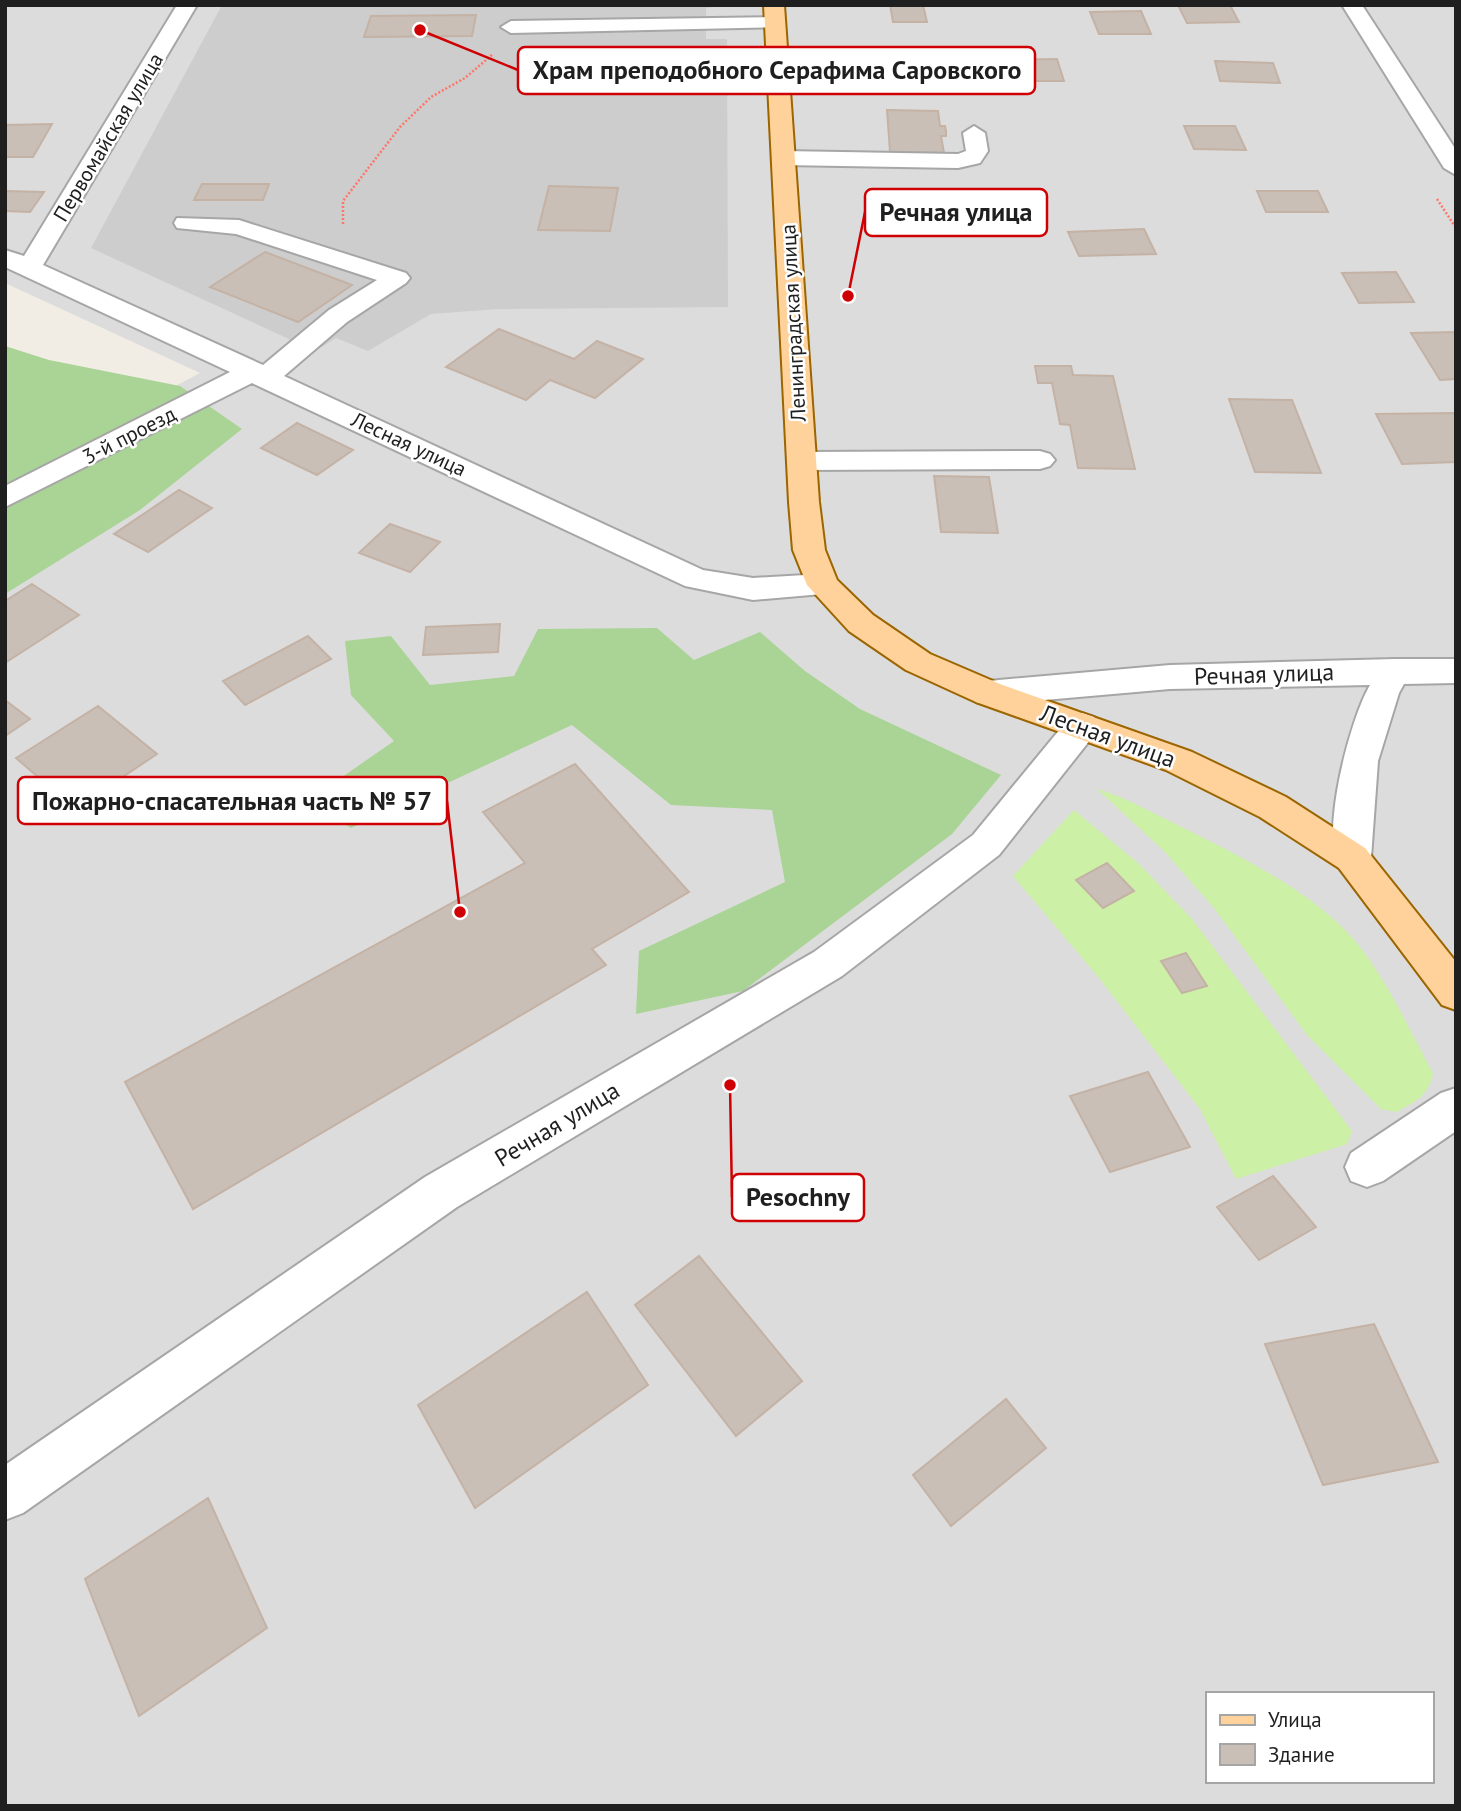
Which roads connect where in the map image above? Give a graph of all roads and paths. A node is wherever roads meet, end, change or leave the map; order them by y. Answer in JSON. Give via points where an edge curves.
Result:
{"nodes":[{"id":1,"x":187,"y":5,"type":"edge"},
{"id":2,"x":1352,"y":5,"type":"edge"},
{"id":3,"x":774,"y":14,"type":"edge"},
{"id":4,"x":511,"y":27,"type":"joint"},
{"id":5,"x":974,"y":133,"type":"dead end"},
{"id":6,"x":783,"y":158,"type":"junction"},
{"id":7,"x":1456,"y":168,"type":"edge"},
{"id":8,"x":186,"y":223,"type":"dead end"},
{"id":9,"x":326,"y":256,"type":"junction"},
{"id":10,"x":17,"y":263,"type":"edge"},
{"id":11,"x":260,"y":374,"type":"junction"},
{"id":12,"x":1040,"y":460,"type":"dead end"},
{"id":13,"x":802,"y":461,"type":"junction"},
{"id":14,"x":5,"y":498,"type":"edge"},
{"id":15,"x":823,"y":585,"type":"junction"},
{"id":16,"x":861,"y":623,"type":"joint"},
{"id":17,"x":1395,"y":671,"type":"junction"},
{"id":18,"x":1456,"y":671,"type":"edge"},
{"id":19,"x":988,"y":693,"type":"junction"},
{"id":20,"x":1082,"y":726,"type":"junction"},
{"id":21,"x":1352,"y":858,"type":"junction"},
{"id":22,"x":1456,"y":993,"type":"edge"},
{"id":23,"x":1456,"y":1107,"type":"edge"},
{"id":24,"x":1367,"y":1167,"type":"dead end"},
{"id":25,"x":5,"y":1495,"type":"edge"}],
"edges":[{"from":1,"to":10,"type":"street","name":"Первомайская улица"},
{"from":2,"to":7,"type":"street"},
{"from":3,"to":4,"type":"street"},
{"from":3,"to":6,"type":"main road","name":"Ленинградская улица"},
{"from":4,"to":9,"type":"path","via":[[492,55],[465,78],[431,97],[400,127],[343,201],[344,234]]},
{"from":5,"to":6,"type":"street","via":[[978,151],[972,158],[958,161]]},
{"from":6,"to":13,"type":"main road","name":"Ленинградская улица"},
{"from":8,"to":9,"type":"street","via":[[239,227]]},
{"from":9,"to":11,"type":"street","name":"3-й проезд","via":[[397,278]]},
{"from":10,"to":11,"type":"street","name":"Лесная улица"},
{"from":11,"to":14,"type":"street","name":"3-й проезд"},
{"from":11,"to":15,"type":"street","name":"Лесная улица","via":[[696,579],[753,589]]},
{"from":12,"to":13,"type":"street"},
{"from":13,"to":15,"type":"main road","name":"Ленинградская улица","via":[[809,550]]},
{"from":15,"to":16,"type":"main road","name":"Ленинградская улица"},
{"from":16,"to":19,"type":"main road","name":"Лесная улица","via":[[918,662]]},
{"from":17,"to":18,"type":"street","name":"Речная улица"},
{"from":17,"to":19,"type":"street","name":"Речная улица","via":[[1170,677]]},
{"from":17,"to":21,"type":"street","via":[[1376,700],[1361,748]]},
{"from":19,"to":20,"type":"main road","name":"Лесная улица"},
{"from":20,"to":21,"type":"main road","name":"Лесная улица","via":[[1179,761],[1273,807]]},
{"from":20,"to":25,"type":"street","name":"Речная улица","via":[[986,845],[828,964],[442,1192]]},
{"from":21,"to":22,"type":"main road","name":"Лесная улица"},
{"from":23,"to":24,"type":"street"}]}
